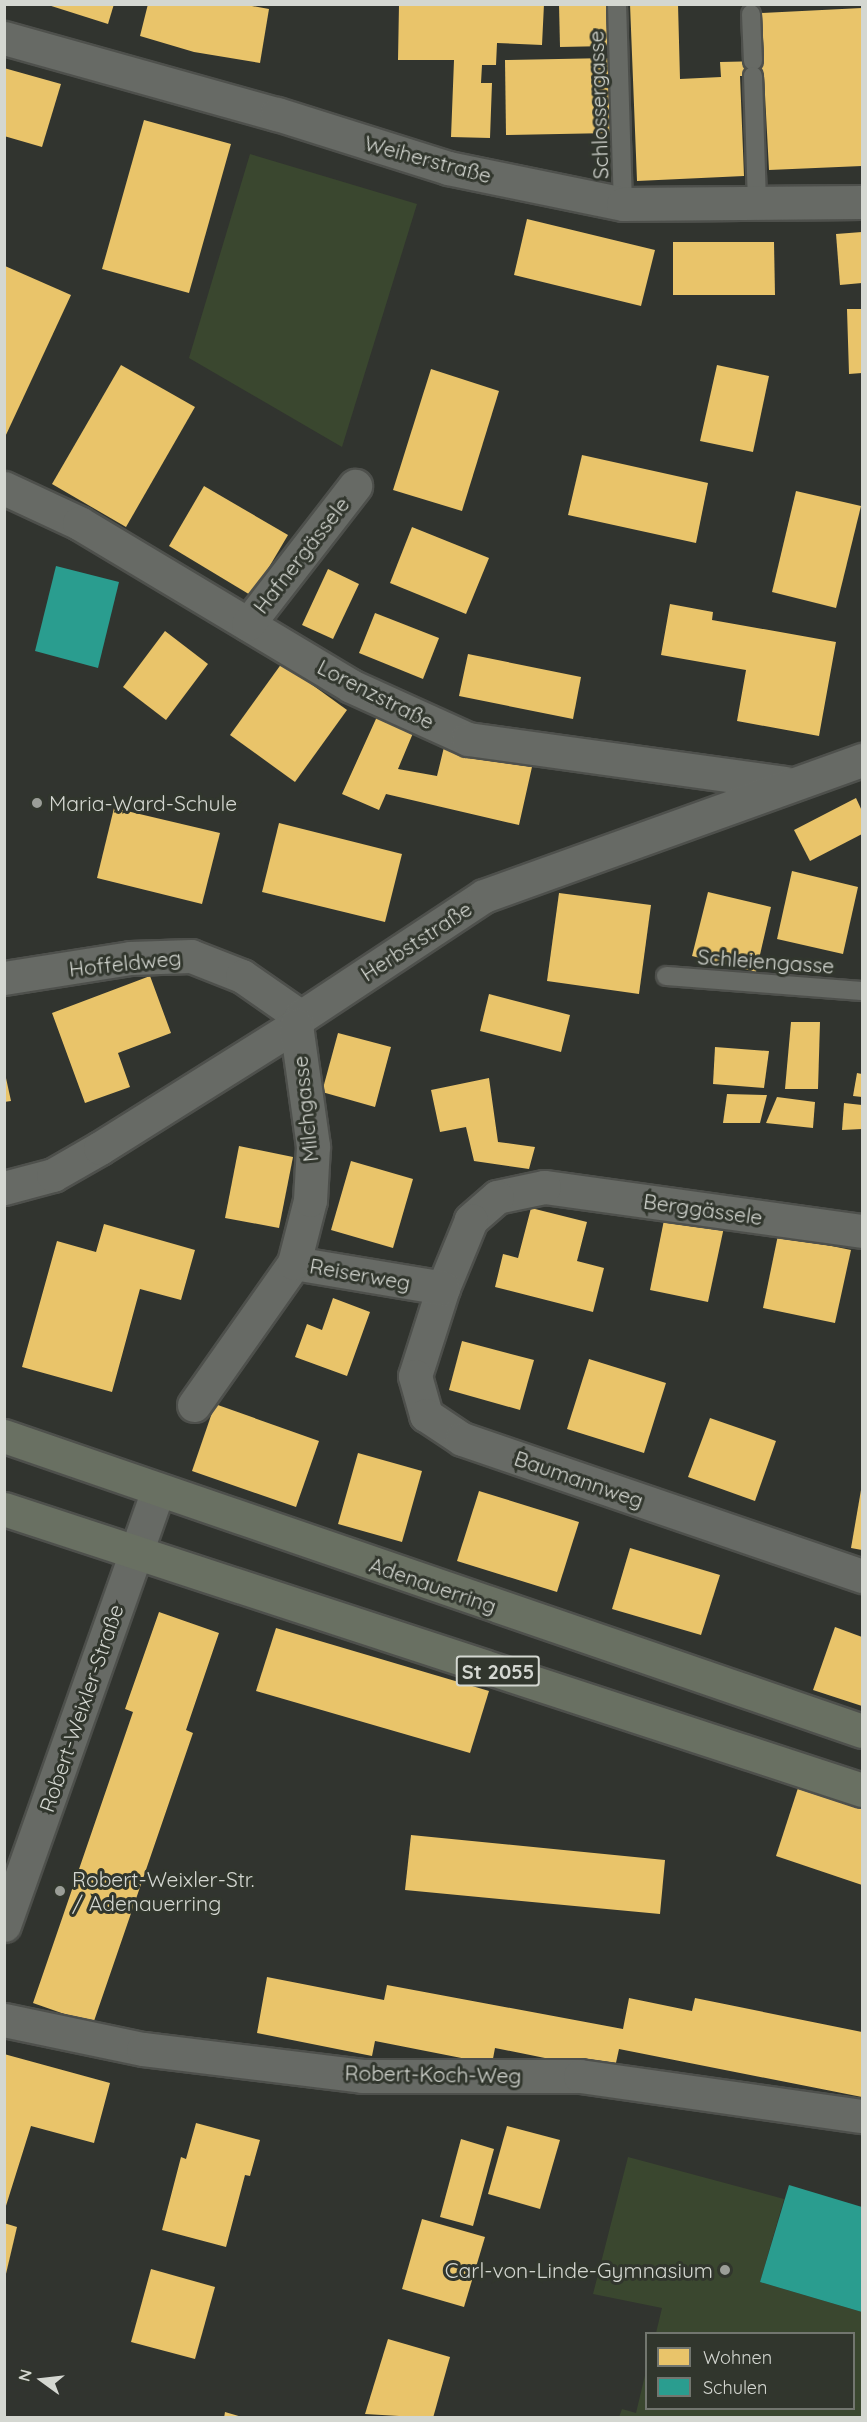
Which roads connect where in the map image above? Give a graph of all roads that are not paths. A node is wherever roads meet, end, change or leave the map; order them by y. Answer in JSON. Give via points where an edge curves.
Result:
{"nodes":[{"id":1,"x":617,"y":4,"type":"edge"},
{"id":2,"x":751,"y":15,"type":"dead end"},
{"id":3,"x":4,"y":38,"type":"edge"},
{"id":4,"x":758,"y":202,"type":"junction"},
{"id":5,"x":862,"y":202,"type":"edge"},
{"id":6,"x":623,"y":204,"type":"junction"},
{"id":7,"x":355,"y":486,"type":"dead end"},
{"id":8,"x":4,"y":488,"type":"edge"},
{"id":9,"x":248,"y":624,"type":"junction"},
{"id":10,"x":862,"y":760,"type":"edge"},
{"id":11,"x":789,"y":784,"type":"junction"},
{"id":12,"x":666,"y":976,"type":"dead end"},
{"id":13,"x":4,"y":978,"type":"edge"},
{"id":14,"x":862,"y":991,"type":"edge"},
{"id":15,"x":299,"y":1021,"type":"junction"},
{"id":16,"x":4,"y":1188,"type":"edge"},
{"id":17,"x":862,"y":1232,"type":"edge"},
{"id":18,"x":294,"y":1263,"type":"junction"},
{"id":19,"x":443,"y":1288,"type":"junction"},
{"id":20,"x":194,"y":1405,"type":"dead end"},
{"id":21,"x":4,"y":1436,"type":"edge"},
{"id":22,"x":158,"y":1490,"type":"junction"},
{"id":23,"x":4,"y":1509,"type":"edge"},
{"id":24,"x":134,"y":1552,"type":"junction"},
{"id":25,"x":862,"y":1576,"type":"edge"},
{"id":26,"x":862,"y":1731,"type":"edge"},
{"id":27,"x":862,"y":1790,"type":"edge"},
{"id":28,"x":4,"y":1925,"type":"edge"},
{"id":29,"x":4,"y":2020,"type":"edge"},
{"id":30,"x":862,"y":2116,"type":"edge"}],
"edges":[{"from":1,"to":6,"type":"lane","name":"Schlossergasse"},
{"from":2,"to":4,"type":"lane"},
{"from":3,"to":6,"type":"street","name":"Weiherstraße","via":[[277,114],[448,168]]},
{"from":4,"to":5,"type":"street","name":"Weiherstraße"},
{"from":4,"to":6,"type":"street","name":"Weiherstraße"},
{"from":7,"to":9,"type":"street","name":"Hafnergässele"},
{"from":8,"to":9,"type":"street","name":"Lorenzstraße","via":[[79,524]]},
{"from":9,"to":11,"type":"street","name":"Lorenzstraße","via":[[351,686],[468,739]]},
{"from":10,"to":11,"type":"street","name":"Herbststraße"},
{"from":11,"to":15,"type":"street","name":"Herbststraße","via":[[484,896]]},
{"from":12,"to":14,"type":"lane","name":"Schleiengasse"},
{"from":13,"to":15,"type":"street","name":"Hoffeldweg","via":[[130,958],[191,956],[242,976]]},
{"from":15,"to":16,"type":"street","name":"Herbststraße","via":[[53,1175]]},
{"from":15,"to":18,"type":"street","name":"Milchgasse","via":[[313,1146],[310,1200]]},
{"from":17,"to":19,"type":"street","name":"Berggässele","via":[[544,1187],[497,1197],[471,1220]]},
{"from":18,"to":19,"type":"street","name":"Reiserweg"},
{"from":18,"to":20,"type":"street","name":"Reiserweg"},
{"from":19,"to":25,"type":"street","name":"Baumannweg","via":[[416,1376],[426,1415],[462,1439]]},
{"from":21,"to":22,"type":"main road","name":"Adenauerring","number":"St 2055"},
{"from":22,"to":24,"type":"street","name":"Robert-Weixler-Straße"},
{"from":22,"to":26,"type":"main road","name":"Adenauerring","number":"St 2055"},
{"from":23,"to":24,"type":"main road","number":"St 2055"},
{"from":24,"to":27,"type":"main road","number":"St 2055"},
{"from":24,"to":28,"type":"street","name":"Robert-Weixler-Straße"},
{"from":29,"to":30,"type":"street","name":"Robert-Koch-Weg","via":[[143,2049],[362,2076],[580,2076]]}]}
